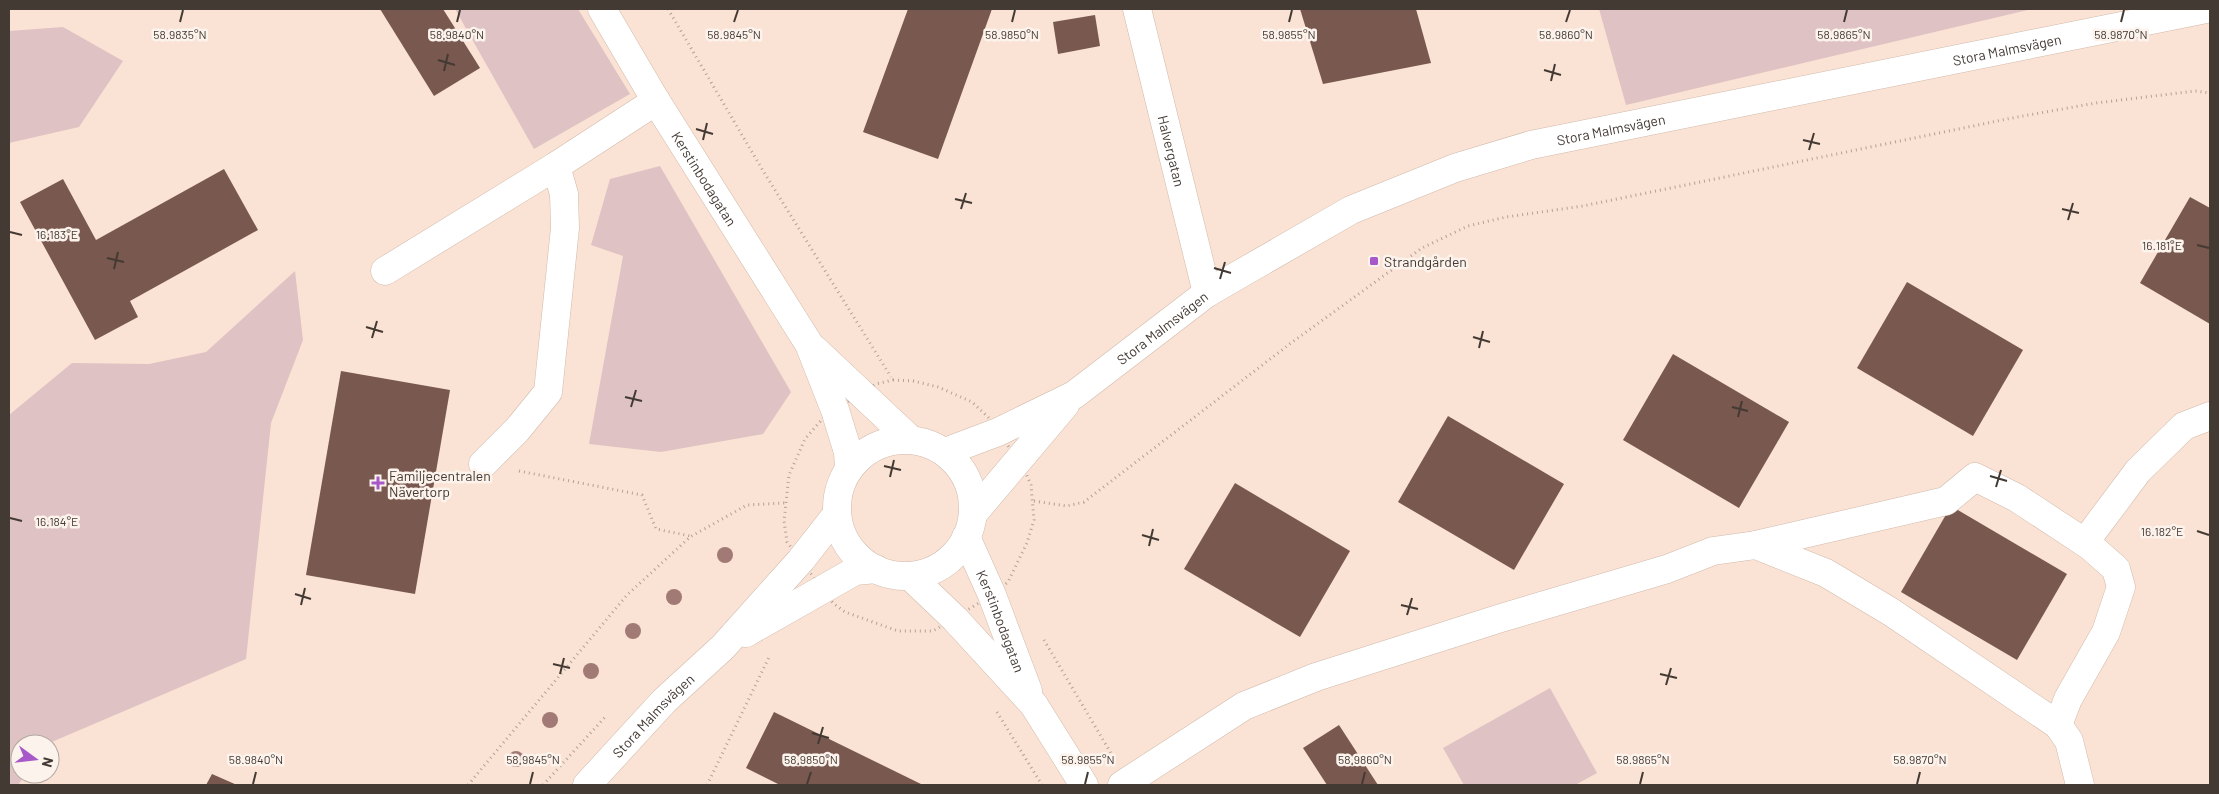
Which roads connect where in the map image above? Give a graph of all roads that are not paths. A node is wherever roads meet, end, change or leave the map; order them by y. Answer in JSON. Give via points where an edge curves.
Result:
{"nodes":[{"id":1,"x":602,"y":9,"type":"edge"},
{"id":2,"x":1137,"y":9,"type":"edge"},
{"id":3,"x":2206,"y":9,"type":"edge"},
{"id":4,"x":656,"y":101,"type":"junction"},
{"id":5,"x":556,"y":166,"type":"junction"},
{"id":6,"x":385,"y":271,"type":"dead end"},
{"id":7,"x":1207,"y":293,"type":"junction"},
{"id":8,"x":809,"y":344,"type":"junction"},
{"id":9,"x":1074,"y":395,"type":"junction"},
{"id":10,"x":2210,"y":416,"type":"edge"},
{"id":11,"x":911,"y":440,"type":"junction"},
{"id":12,"x":945,"y":452,"type":"junction"},
{"id":13,"x":483,"y":464,"type":"road end"},
{"id":14,"x":849,"y":468,"type":"junction"},
{"id":15,"x":837,"y":514,"type":"junction"},
{"id":16,"x":970,"y":526,"type":"junction"},
{"id":17,"x":2085,"y":542,"type":"junction"},
{"id":18,"x":1756,"y":546,"type":"junction"},
{"id":19,"x":876,"y":570,"type":"junction"},
{"id":20,"x":910,"y":576,"type":"junction"},
{"id":21,"x":723,"y":647,"type":"junction"},
{"id":22,"x":1034,"y":705,"type":"junction"},
{"id":23,"x":2064,"y":733,"type":"junction"},
{"id":24,"x":1125,"y":783,"type":"edge"},
{"id":25,"x":587,"y":785,"type":"edge"},
{"id":26,"x":1084,"y":785,"type":"edge"},
{"id":27,"x":2080,"y":785,"type":"edge"}],
"edges":[{"from":1,"to":4,"type":"street","name":"Kerstinbodagatan"},
{"from":2,"to":7,"type":"street","name":"Halvergatan"},
{"from":3,"to":7,"type":"street","name":"Stora Malmsvägen","via":[[1531,145],[1455,168],[1351,210]]},
{"from":4,"to":5,"type":"street"},
{"from":4,"to":8,"type":"street","name":"Kerstinbodagatan"},
{"from":5,"to":6,"type":"street"},
{"from":5,"to":13,"type":"street","via":[[564,194],[565,228],[548,392]]},
{"from":7,"to":9,"type":"street","name":"Stora Malmsvägen"},
{"from":8,"to":11,"type":"street","name":"Kerstinbodagatan"},
{"from":8,"to":14,"type":"street","name":"Kerstinbodagatan","via":[[835,410],[848,452]]},
{"from":9,"to":12,"type":"street","name":"Stora Malmsvägen","via":[[998,432]]},
{"from":9,"to":16,"type":"street","name":"Stora Malmsvägen"},
{"from":10,"to":17,"type":"street","via":[[2184,426],[2138,471]]},
{"from":11,"to":12,"type":"street"},
{"from":11,"to":14,"type":"street","via":[[888,442],[873,448]]},
{"from":12,"to":16,"type":"street","via":[[963,473],[971,491]]},
{"from":14,"to":15,"type":"street","via":[[840,490]]},
{"from":15,"to":19,"type":"street","via":[[849,546]]},
{"from":15,"to":21,"type":"street","name":"Stora Malmsvägen","via":[[801,560]]},
{"from":16,"to":20,"type":"street","via":[[953,556],[942,565]]},
{"from":16,"to":22,"type":"street","name":"Kerstinbodagatan","via":[[992,595]]},
{"from":17,"to":18,"type":"street","via":[[2017,498],[1975,477],[1946,501]]},
{"from":17,"to":23,"type":"street","via":[[2116,569],[2121,587],[2106,632],[2068,699]]},
{"from":18,"to":23,"type":"street","via":[[1826,573],[1892,612]]},
{"from":18,"to":24,"type":"street","via":[[1713,551],[1667,569],[1316,677],[1244,706]]},
{"from":19,"to":20,"type":"street"},
{"from":19,"to":21,"type":"street","name":"Stora Malmsvägen","via":[[854,571]]},
{"from":20,"to":22,"type":"street","name":"Kerstinbodagatan","via":[[955,619]]},
{"from":21,"to":25,"type":"street","name":"Stora Malmsvägen","via":[[664,701]]},
{"from":22,"to":26,"type":"street","name":"Kerstinbodagatan"},
{"from":23,"to":27,"type":"street"}]}
